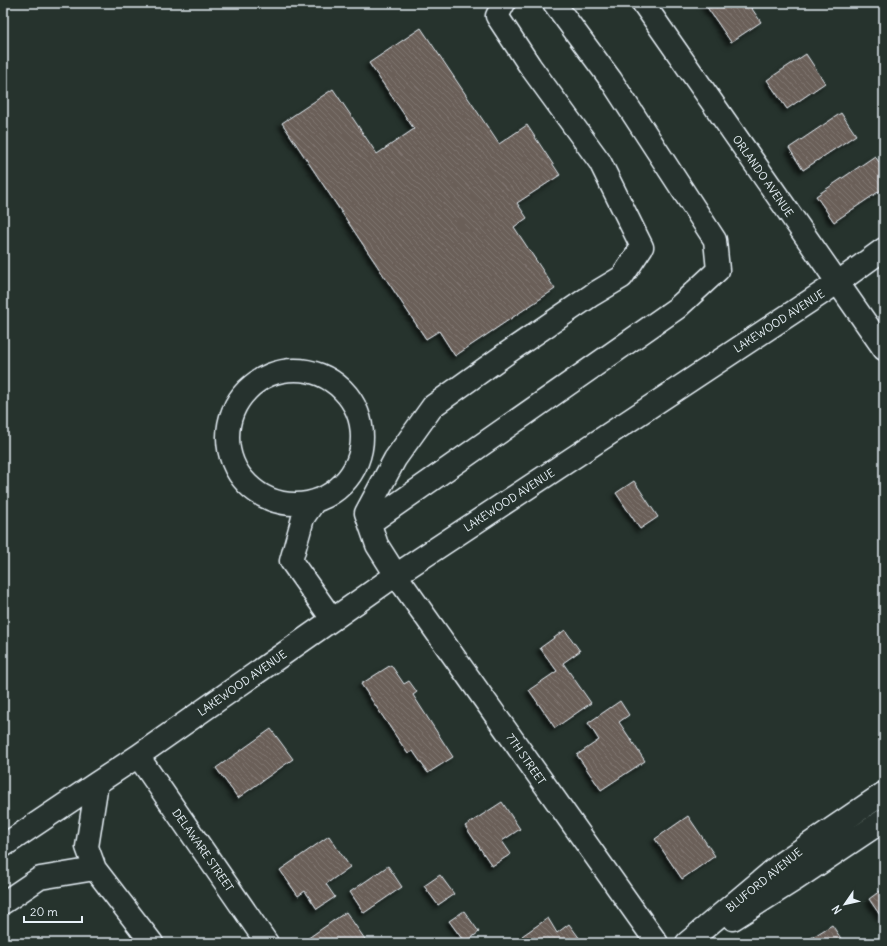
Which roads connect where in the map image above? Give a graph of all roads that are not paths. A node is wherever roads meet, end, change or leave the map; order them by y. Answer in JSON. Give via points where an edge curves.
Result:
{"nodes":[{"id":1,"x":504,"y":3,"type":"edge"},
{"id":2,"x":554,"y":3,"type":"edge"},
{"id":3,"x":643,"y":3,"type":"edge"},
{"id":4,"x":884,"y":249,"type":"edge"},
{"id":5,"x":837,"y":283,"type":"junction"},
{"id":6,"x":884,"y":349,"type":"edge"},
{"id":7,"x":314,"y":502,"type":"junction"},
{"id":8,"x":370,"y":523,"type":"junction"},
{"id":9,"x":396,"y":575,"type":"junction"},
{"id":10,"x":332,"y":619,"type":"junction"},
{"id":11,"x":138,"y":756,"type":"junction"},
{"id":12,"x":97,"y":782,"type":"junction"},
{"id":13,"x":884,"y":794,"type":"edge"},
{"id":14,"x":884,"y":820,"type":"edge"},
{"id":15,"x":3,"y":846,"type":"edge"},
{"id":16,"x":95,"y":869,"type":"junction"},
{"id":17,"x":3,"y":903,"type":"edge"},
{"id":18,"x":152,"y":943,"type":"edge"},
{"id":19,"x":267,"y":943,"type":"edge"},
{"id":20,"x":657,"y":943,"type":"edge"},
{"id":21,"x":687,"y":943,"type":"edge"},
{"id":22,"x":694,"y":943,"type":"edge"}],
"edges":[{"from":1,"to":8,"type":"street","name":"7TH STREET","via":[[497,16],[600,162],[642,248],[622,277],[559,317],[433,406],[395,459],[366,513]]},
{"from":2,"to":8,"type":"street","via":[[611,80],[715,240],[718,270],[678,308]]},
{"from":3,"to":5,"type":"street","name":"ORLANDO AVENUE"},
{"from":4,"to":5,"type":"street","name":"LAKEWOOD AVENUE"},
{"from":5,"to":6,"type":"street","name":"ORLANDO AVENUE"},
{"from":5,"to":9,"type":"street","name":"LAKEWOOD AVENUE"},
{"from":7,"to":7,"type":"street","via":[[334,494],[350,479],[360,459],[363,436],[359,415],[348,395],[331,380],[310,372],[288,370],[266,376],[247,389],[234,408],[228,429],[228,451],[236,472],[250,486],[270,498],[292,503]]},
{"from":7,"to":10,"type":"street","via":[[303,518],[291,561]]},
{"from":8,"to":9,"type":"street","name":"7TH STREET","via":[[377,545]]},
{"from":9,"to":10,"type":"street","name":"LAKEWOOD AVENUE"},
{"from":9,"to":20,"type":"street","name":"7TH STREET"},
{"from":10,"to":11,"type":"street","name":"LAKEWOOD AVENUE"},
{"from":11,"to":12,"type":"street","name":"LAKEWOOD AVENUE"},
{"from":11,"to":19,"type":"street","name":"DELAWARE STREET"},
{"from":12,"to":15,"type":"street","name":"LAKEWOOD AVENUE"},
{"from":12,"to":16,"type":"street","via":[[87,847]]},
{"from":13,"to":21,"type":"street","name":"BLUFORD AVENUE","via":[[783,862]]},
{"from":14,"to":22,"type":"street","name":"BLUFORD AVENUE"},
{"from":16,"to":17,"type":"street","via":[[40,878]]},
{"from":16,"to":18,"type":"street"}]}
